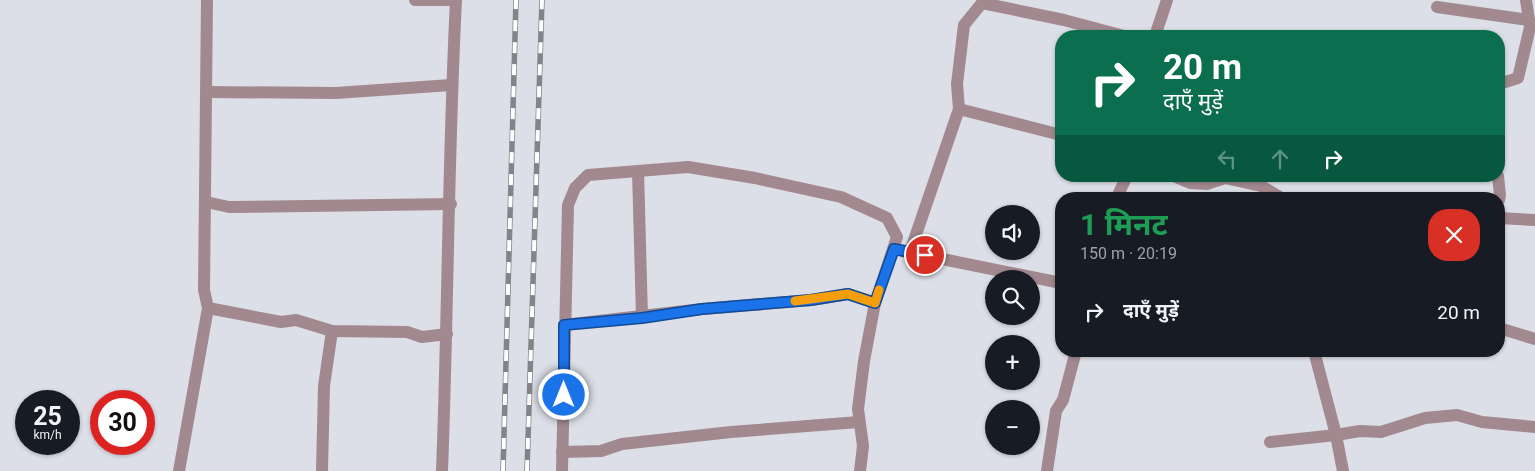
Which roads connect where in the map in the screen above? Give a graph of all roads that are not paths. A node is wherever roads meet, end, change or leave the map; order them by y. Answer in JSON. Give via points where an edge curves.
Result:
{"nodes":[{"id":1,"x":207,"y":0,"type":"edge"},
{"id":2,"x":415,"y":0,"type":"edge"},
{"id":3,"x":456,"y":0,"type":"edge"},
{"id":4,"x":1168,"y":0,"type":"edge"},
{"id":5,"x":1526,"y":0,"type":"edge"},
{"id":6,"x":982,"y":2,"type":"edge"},
{"id":7,"x":1437,"y":7,"type":"dead end"},
{"id":8,"x":1531,"y":25,"type":"edge"},
{"id":9,"x":1102,"y":30,"type":"edge"},
{"id":10,"x":1157,"y":30,"type":"edge"},
{"id":11,"x":1505,"y":82,"type":"edge"},
{"id":12,"x":451,"y":85,"type":"junction"},
{"id":13,"x":207,"y":92,"type":"junction"},
{"id":14,"x":958,"y":109,"type":"junction"},
{"id":15,"x":1055,"y":134,"type":"edge"},
{"id":16,"x":638,"y":171,"type":"junction"},
{"id":17,"x":1244,"y":182,"type":"edge"},
{"id":18,"x":1272,"y":192,"type":"edge"},
{"id":19,"x":206,"y":202,"type":"junction"},
{"id":20,"x":451,"y":204,"type":"junction"},
{"id":21,"x":1505,"y":218,"type":"edge"},
{"id":22,"x":1535,"y":220,"type":"edge"},
{"id":23,"x":894,"y":249,"type":"junction"},
{"id":24,"x":910,"y":252,"type":"junction"},
{"id":25,"x":1055,"y":281,"type":"edge"},
{"id":26,"x":875,"y":303,"type":"junction"},
{"id":27,"x":208,"y":308,"type":"junction"},
{"id":28,"x":642,"y":318,"type":"junction"},
{"id":29,"x":564,"y":325,"type":"junction"},
{"id":30,"x":1505,"y":330,"type":"edge"},
{"id":31,"x":332,"y":331,"type":"junction"},
{"id":32,"x":447,"y":334,"type":"junction"},
{"id":33,"x":1535,"y":339,"type":"edge"},
{"id":34,"x":1074,"y":357,"type":"edge"},
{"id":35,"x":1316,"y":357,"type":"edge"},
{"id":36,"x":859,"y":422,"type":"junction"},
{"id":37,"x":1535,"y":427,"type":"edge"},
{"id":38,"x":1336,"y":435,"type":"junction"},
{"id":39,"x":1270,"y":442,"type":"dead end"},
{"id":40,"x":562,"y":452,"type":"junction"},
{"id":41,"x":179,"y":471,"type":"edge"},
{"id":42,"x":322,"y":471,"type":"edge"},
{"id":43,"x":442,"y":471,"type":"edge"},
{"id":44,"x":562,"y":471,"type":"edge"},
{"id":45,"x":860,"y":471,"type":"edge"},
{"id":46,"x":1047,"y":471,"type":"edge"},
{"id":47,"x":1343,"y":471,"type":"edge"}],
"edges":[{"from":1,"to":13,"type":"street"},
{"from":2,"to":3,"type":"street"},
{"from":3,"to":12,"type":"street"},
{"from":4,"to":10,"type":"street"},
{"from":5,"to":8,"type":"street"},
{"from":6,"to":9,"type":"street"},
{"from":6,"to":14,"type":"street","via":[[964,25],[957,84]]},
{"from":7,"to":8,"type":"street"},
{"from":8,"to":11,"type":"street","via":[[1518,78]]},
{"from":12,"to":13,"type":"street","via":[[336,93]]},
{"from":12,"to":20,"type":"street"},
{"from":13,"to":19,"type":"street"},
{"from":14,"to":15,"type":"street"},
{"from":14,"to":24,"type":"street"},
{"from":16,"to":23,"type":"street","via":[[688,167],[841,197],[887,218],[897,237]]},
{"from":16,"to":28,"type":"street"},
{"from":16,"to":29,"type":"street","via":[[588,174],[574,188],[568,205]]},
{"from":17,"to":18,"type":"street"},
{"from":19,"to":20,"type":"street","via":[[229,207]]},
{"from":19,"to":27,"type":"street","via":[[204,290]]},
{"from":20,"to":32,"type":"street"},
{"from":21,"to":22,"type":"street"},
{"from":23,"to":24,"type":"street"},
{"from":23,"to":26,"type":"street"},
{"from":24,"to":25,"type":"street"},
{"from":26,"to":28,"type":"street","via":[[848,294]]},
{"from":26,"to":36,"type":"street","via":[[859,399]]},
{"from":27,"to":31,"type":"street","via":[[281,322],[296,320]]},
{"from":27,"to":41,"type":"street"},
{"from":28,"to":29,"type":"street"},
{"from":29,"to":40,"type":"street"},
{"from":30,"to":33,"type":"street"},
{"from":31,"to":32,"type":"street","via":[[407,332],[422,337]]},
{"from":31,"to":42,"type":"street","via":[[324,386]]},
{"from":32,"to":43,"type":"street"},
{"from":34,"to":46,"type":"street","via":[[1056,411]]},
{"from":35,"to":38,"type":"street"},
{"from":36,"to":40,"type":"street","via":[[622,444],[601,451]]},
{"from":36,"to":45,"type":"street","via":[[862,446]]},
{"from":37,"to":38,"type":"street","via":[[1482,422],[1457,415],[1425,418],[1381,432],[1360,430]]},
{"from":38,"to":39,"type":"street"},
{"from":38,"to":47,"type":"street"},
{"from":40,"to":44,"type":"street"}]}
